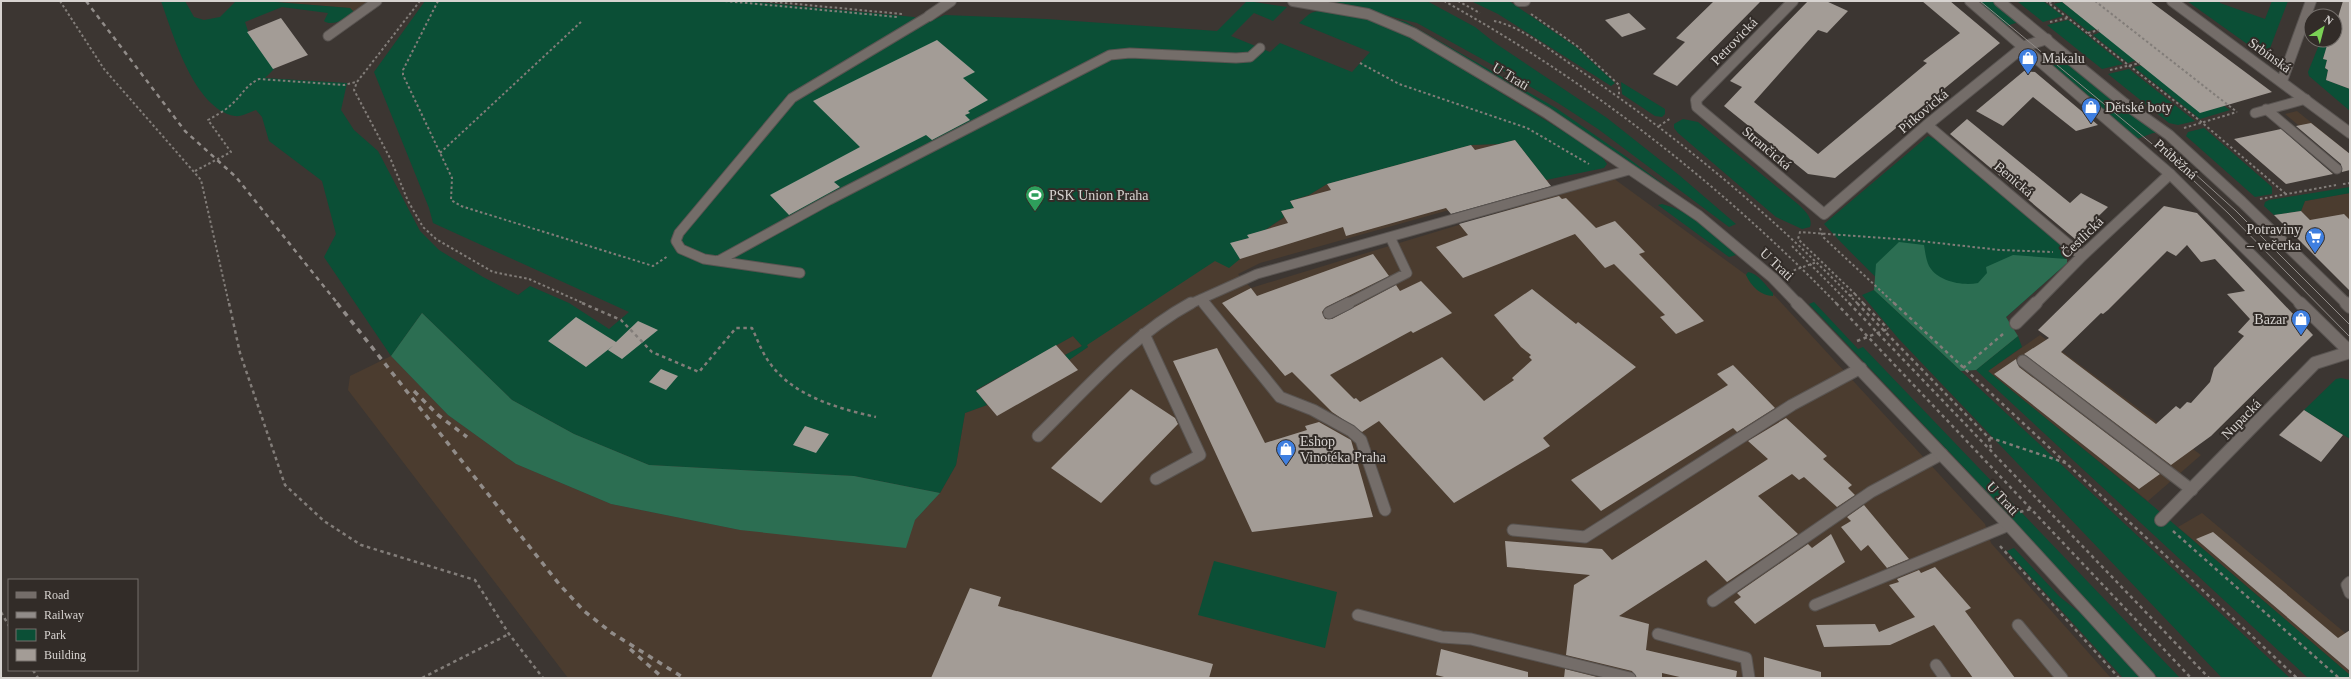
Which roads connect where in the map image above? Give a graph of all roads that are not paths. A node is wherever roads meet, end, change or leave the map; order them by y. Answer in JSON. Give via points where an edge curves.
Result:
{"nodes":[{"id":1,"x":376,"y":1,"type":"edge"},
{"id":2,"x":951,"y":1,"type":"edge"},
{"id":3,"x":1293,"y":1,"type":"edge"},
{"id":4,"x":1519,"y":1,"type":"edge"},
{"id":5,"x":1525,"y":1,"type":"edge"},
{"id":6,"x":1792,"y":1,"type":"edge"},
{"id":7,"x":1970,"y":1,"type":"edge"},
{"id":8,"x":1999,"y":1,"type":"edge"},
{"id":9,"x":2172,"y":1,"type":"edge"},
{"id":10,"x":2311,"y":1,"type":"edge"},
{"id":11,"x":929,"y":16,"type":"joint"},
{"id":12,"x":328,"y":36,"type":"dead end"},
{"id":13,"x":2047,"y":40,"type":"junction"},
{"id":14,"x":2025,"y":46,"type":"junction"},
{"id":15,"x":1260,"y":48,"type":"dead end"},
{"id":16,"x":2282,"y":81,"type":"junction"},
{"id":17,"x":2306,"y":99,"type":"junction"},
{"id":18,"x":1696,"y":100,"type":"joint"},
{"id":19,"x":2266,"y":109,"type":"junction"},
{"id":20,"x":2254,"y":113,"type":"road end"},
{"id":21,"x":1927,"y":125,"type":"junction"},
{"id":22,"x":2350,"y":133,"type":"edge"},
{"id":23,"x":2337,"y":169,"type":"dead end"},
{"id":24,"x":1629,"y":170,"type":"junction"},
{"id":25,"x":2170,"y":174,"type":"junction"},
{"id":26,"x":1824,"y":214,"type":"joint"},
{"id":27,"x":1390,"y":236,"type":"junction"},
{"id":28,"x":2082,"y":256,"type":"junction"},
{"id":29,"x":718,"y":261,"type":"junction"},
{"id":30,"x":800,"y":273,"type":"dead end"},
{"id":31,"x":1201,"y":299,"type":"junction"},
{"id":32,"x":2350,"y":307,"type":"edge"},
{"id":33,"x":1329,"y":313,"type":"dead end"},
{"id":34,"x":2016,"y":323,"type":"road end"},
{"id":35,"x":1144,"y":334,"type":"junction"},
{"id":36,"x":2350,"y":352,"type":"edge"},
{"id":37,"x":2023,"y":361,"type":"dead end"},
{"id":38,"x":1861,"y":368,"type":"junction"},
{"id":39,"x":1038,"y":436,"type":"dead end"},
{"id":40,"x":1942,"y":454,"type":"junction"},
{"id":41,"x":1156,"y":479,"type":"dead end"},
{"id":42,"x":2192,"y":490,"type":"junction"},
{"id":43,"x":1385,"y":510,"type":"dead end"},
{"id":44,"x":2161,"y":520,"type":"road end"},
{"id":45,"x":2009,"y":525,"type":"junction"},
{"id":46,"x":1513,"y":530,"type":"dead end"},
{"id":47,"x":2350,"y":582,"type":"edge"},
{"id":48,"x":2350,"y":593,"type":"edge"},
{"id":49,"x":1713,"y":602,"type":"dead end"},
{"id":50,"x":1815,"y":605,"type":"dead end"},
{"id":51,"x":1358,"y":614,"type":"dead end"},
{"id":52,"x":2018,"y":626,"type":"dead end"},
{"id":53,"x":1658,"y":634,"type":"dead end"},
{"id":54,"x":1936,"y":665,"type":"dead end"},
{"id":55,"x":1630,"y":678,"type":"edge"},
{"id":56,"x":1750,"y":678,"type":"edge"},
{"id":57,"x":1945,"y":678,"type":"edge"},
{"id":58,"x":2062,"y":678,"type":"edge"},
{"id":59,"x":2149,"y":678,"type":"edge"}],
"edges":[{"from":1,"to":12,"type":"lane"},
{"from":2,"to":11,"type":"street"},
{"from":3,"to":24,"type":"street","name":"U Trati","via":[[1368,14],[1413,33],[1547,113]]},
{"from":4,"to":5,"type":"street"},
{"from":6,"to":18,"type":"street","name":"Petrovická"},
{"from":7,"to":14,"type":"street","name":"Průběžná"},
{"from":8,"to":13,"type":"street","name":"Průběžná"},
{"from":9,"to":16,"type":"street","name":"Srbínská"},
{"from":10,"to":16,"type":"street"},
{"from":11,"to":29,"type":"lane","via":[[792,98],[679,233],[676,241],[681,249]]},
{"from":13,"to":14,"type":"street","name":"Pitkovická"},
{"from":13,"to":32,"type":"street","name":"Průběžná","via":[[2124,103],[2169,135]]},
{"from":14,"to":21,"type":"street","name":"Pitkovická"},
{"from":14,"to":25,"type":"street","name":"Průběžná"},
{"from":15,"to":29,"type":"lane","via":[[1250,57],[1236,58],[1130,53],[1110,56],[829,200]]},
{"from":16,"to":17,"type":"street","name":"Srbínská"},
{"from":17,"to":19,"type":"lane"},
{"from":17,"to":22,"type":"street","name":"Srbínská"},
{"from":18,"to":26,"type":"street","name":"Strančická","via":[[1700,111]]},
{"from":19,"to":20,"type":"lane"},
{"from":19,"to":23,"type":"lane"},
{"from":21,"to":26,"type":"street","name":"Pitkovická"},
{"from":21,"to":28,"type":"street","name":"Benická"},
{"from":24,"to":27,"type":"lane"},
{"from":24,"to":38,"type":"street","name":"U Trati","via":[[1700,216],[1731,241],[1773,278]]},
{"from":25,"to":28,"type":"street","name":"Čestlická"},
{"from":25,"to":36,"type":"street","name":"Průběžná"},
{"from":27,"to":31,"type":"lane","via":[[1257,274]]},
{"from":27,"to":33,"type":"lane","via":[[1407,274]]},
{"from":28,"to":34,"type":"street","name":"Čestlická"},
{"from":29,"to":30,"type":"lane"},
{"from":31,"to":35,"type":"lane"},
{"from":31,"to":43,"type":"lane","via":[[1280,397],[1313,410],[1351,431],[1361,440]]},
{"from":35,"to":39,"type":"lane"},
{"from":35,"to":41,"type":"lane","via":[[1200,455]]},
{"from":36,"to":42,"type":"street","name":"Nupacká","via":[[2315,363]]},
{"from":37,"to":42,"type":"lane"},
{"from":38,"to":40,"type":"street","name":"U Trati"},
{"from":38,"to":46,"type":"lane","via":[[1792,405],[1585,537]]},
{"from":40,"to":45,"type":"street","name":"U Trati"},
{"from":40,"to":49,"type":"lane","via":[[1871,492]]},
{"from":42,"to":44,"type":"street","name":"Nupacká"},
{"from":45,"to":50,"type":"lane"},
{"from":45,"to":59,"type":"street","name":"U Trati"},
{"from":47,"to":48,"type":"lane","via":[[2347,585]]},
{"from":51,"to":55,"type":"lane","via":[[1442,637],[1471,639]]},
{"from":52,"to":58,"type":"lane"},
{"from":53,"to":56,"type":"lane","via":[[1746,658]]},
{"from":54,"to":57,"type":"lane"}]}
